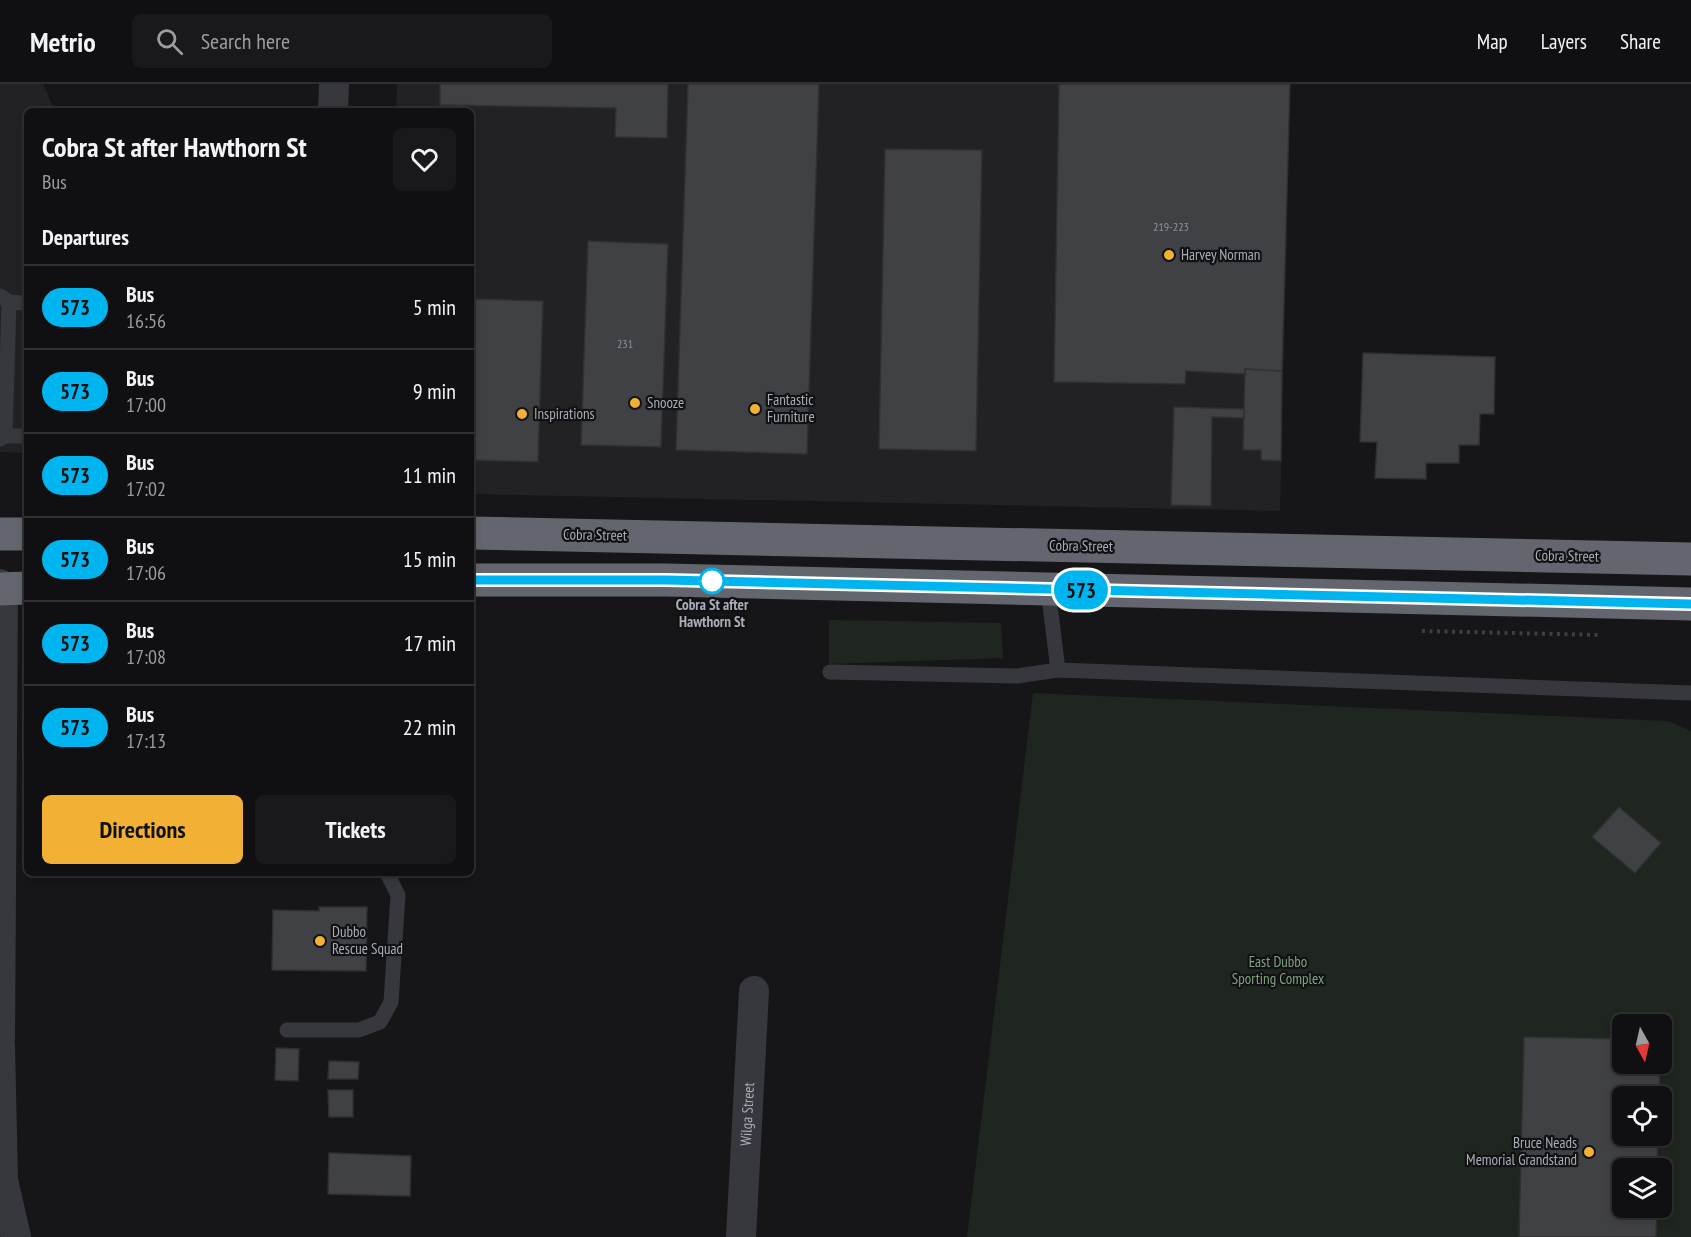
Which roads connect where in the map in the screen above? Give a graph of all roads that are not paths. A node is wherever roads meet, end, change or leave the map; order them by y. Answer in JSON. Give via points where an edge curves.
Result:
{"nodes":[{"id":1,"x":334,"y":84,"type":"edge"},
{"id":2,"x":333,"y":108,"type":"edge"},
{"id":3,"x":5,"y":299,"type":"edge"},
{"id":4,"x":24,"y":302,"type":"edge"},
{"id":5,"x":24,"y":436,"type":"edge"},
{"id":6,"x":2,"y":437,"type":"edge"},
{"id":7,"x":474,"y":533,"type":"edge"},
{"id":8,"x":0,"y":534,"type":"edge"},
{"id":9,"x":24,"y":534,"type":"edge"},
{"id":10,"x":1691,"y":559,"type":"edge"},
{"id":11,"x":474,"y":579,"type":"edge"},
{"id":12,"x":8,"y":588,"type":"edge"},
{"id":13,"x":1048,"y":589,"type":"junction"},
{"id":14,"x":1691,"y":604,"type":"edge"},
{"id":15,"x":1058,"y":670,"type":"junction"},
{"id":16,"x":830,"y":672,"type":"dead end"},
{"id":17,"x":1691,"y":693,"type":"edge"},
{"id":18,"x":388,"y":876,"type":"edge"},
{"id":19,"x":754,"y":991,"type":"dead end"},
{"id":20,"x":287,"y":1030,"type":"dead end"},
{"id":21,"x":0,"y":1038,"type":"edge"},
{"id":22,"x":0,"y":1046,"type":"edge"},
{"id":23,"x":16,"y":1237,"type":"edge"},
{"id":24,"x":741,"y":1237,"type":"edge"}],
"edges":[{"from":1,"to":2,"type":"street"},
{"from":3,"to":4,"type":"lane"},
{"from":3,"to":6,"type":"lane"},
{"from":5,"to":6,"type":"lane"},
{"from":7,"to":10,"type":"highway","name":"Cobra Street"},
{"from":8,"to":9,"type":"highway"},
{"from":11,"to":13,"type":"highway"},
{"from":12,"to":21,"type":"street"},
{"from":13,"to":14,"type":"highway"},
{"from":13,"to":15,"type":"lane"},
{"from":15,"to":16,"type":"lane","via":[[1016,676]]},
{"from":15,"to":17,"type":"lane"},
{"from":18,"to":20,"type":"lane","via":[[398,895],[391,1002],[380,1022],[359,1030]]},
{"from":19,"to":24,"type":"street","name":"Wilga Street"},
{"from":22,"to":23,"type":"street","via":[[3,1180]]}]}
